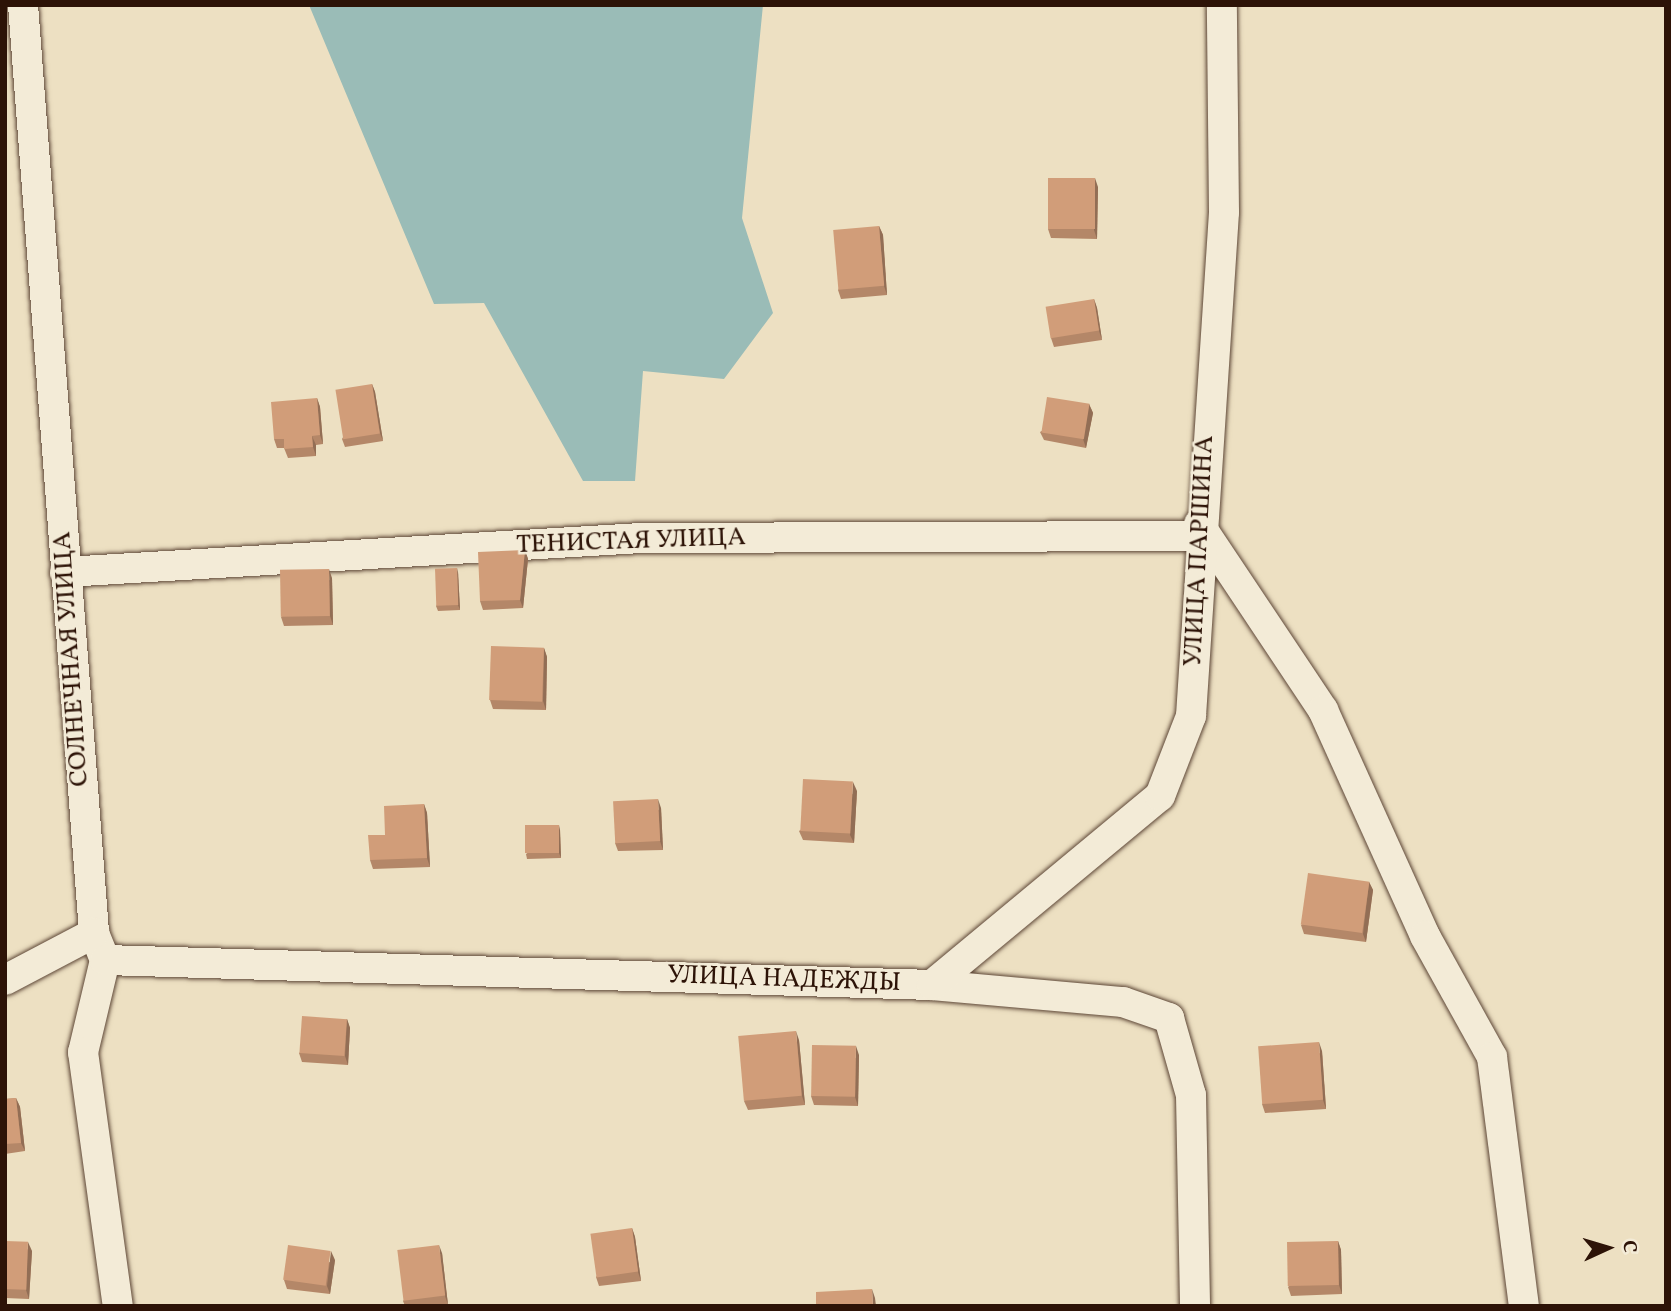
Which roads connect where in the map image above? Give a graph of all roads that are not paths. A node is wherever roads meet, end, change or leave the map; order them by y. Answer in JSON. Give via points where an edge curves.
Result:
{"nodes":[{"id":1,"x":1222,"y":5,"type":"edge"},
{"id":2,"x":19,"y":23,"type":"edge"},
{"id":3,"x":1198,"y":530,"type":"junction"},
{"id":4,"x":65,"y":572,"type":"junction"},
{"id":5,"x":99,"y":946,"type":"junction"},
{"id":6,"x":5,"y":980,"type":"edge"},
{"id":7,"x":932,"y":985,"type":"junction"},
{"id":8,"x":118,"y":1306,"type":"edge"},
{"id":9,"x":1195,"y":1306,"type":"edge"},
{"id":10,"x":1524,"y":1306,"type":"edge"}],
"edges":[{"from":1,"to":3,"type":"street","name":"УЛИЦА ПАРШИНА","via":[[1224,212]]},
{"from":2,"to":4,"type":"street","name":"СОЛНЕЧНАЯ УЛИЦА"},
{"from":3,"to":4,"type":"street","name":"ТЕНИСТАЯ УЛИЦА","via":[[639,538]]},
{"from":3,"to":7,"type":"street","name":"УЛИЦА ПАРШИНА","via":[[1191,716],[1160,796]]},
{"from":3,"to":10,"type":"street","via":[[1323,710],[1425,936],[1492,1057]]},
{"from":4,"to":5,"type":"street","name":"СОЛНЕЧНАЯ УЛИЦА"},
{"from":5,"to":6,"type":"street"},
{"from":5,"to":7,"type":"street","name":"УЛИЦА НАДЕЖДЫ"},
{"from":5,"to":8,"type":"street","name":"СОЛНЕЧНАЯ УЛИЦА","via":[[83,1052]]},
{"from":7,"to":9,"type":"street","name":"УЛИЦА НАДЕЖДЫ","via":[[1123,1002],[1169,1018],[1191,1095]]}]}
